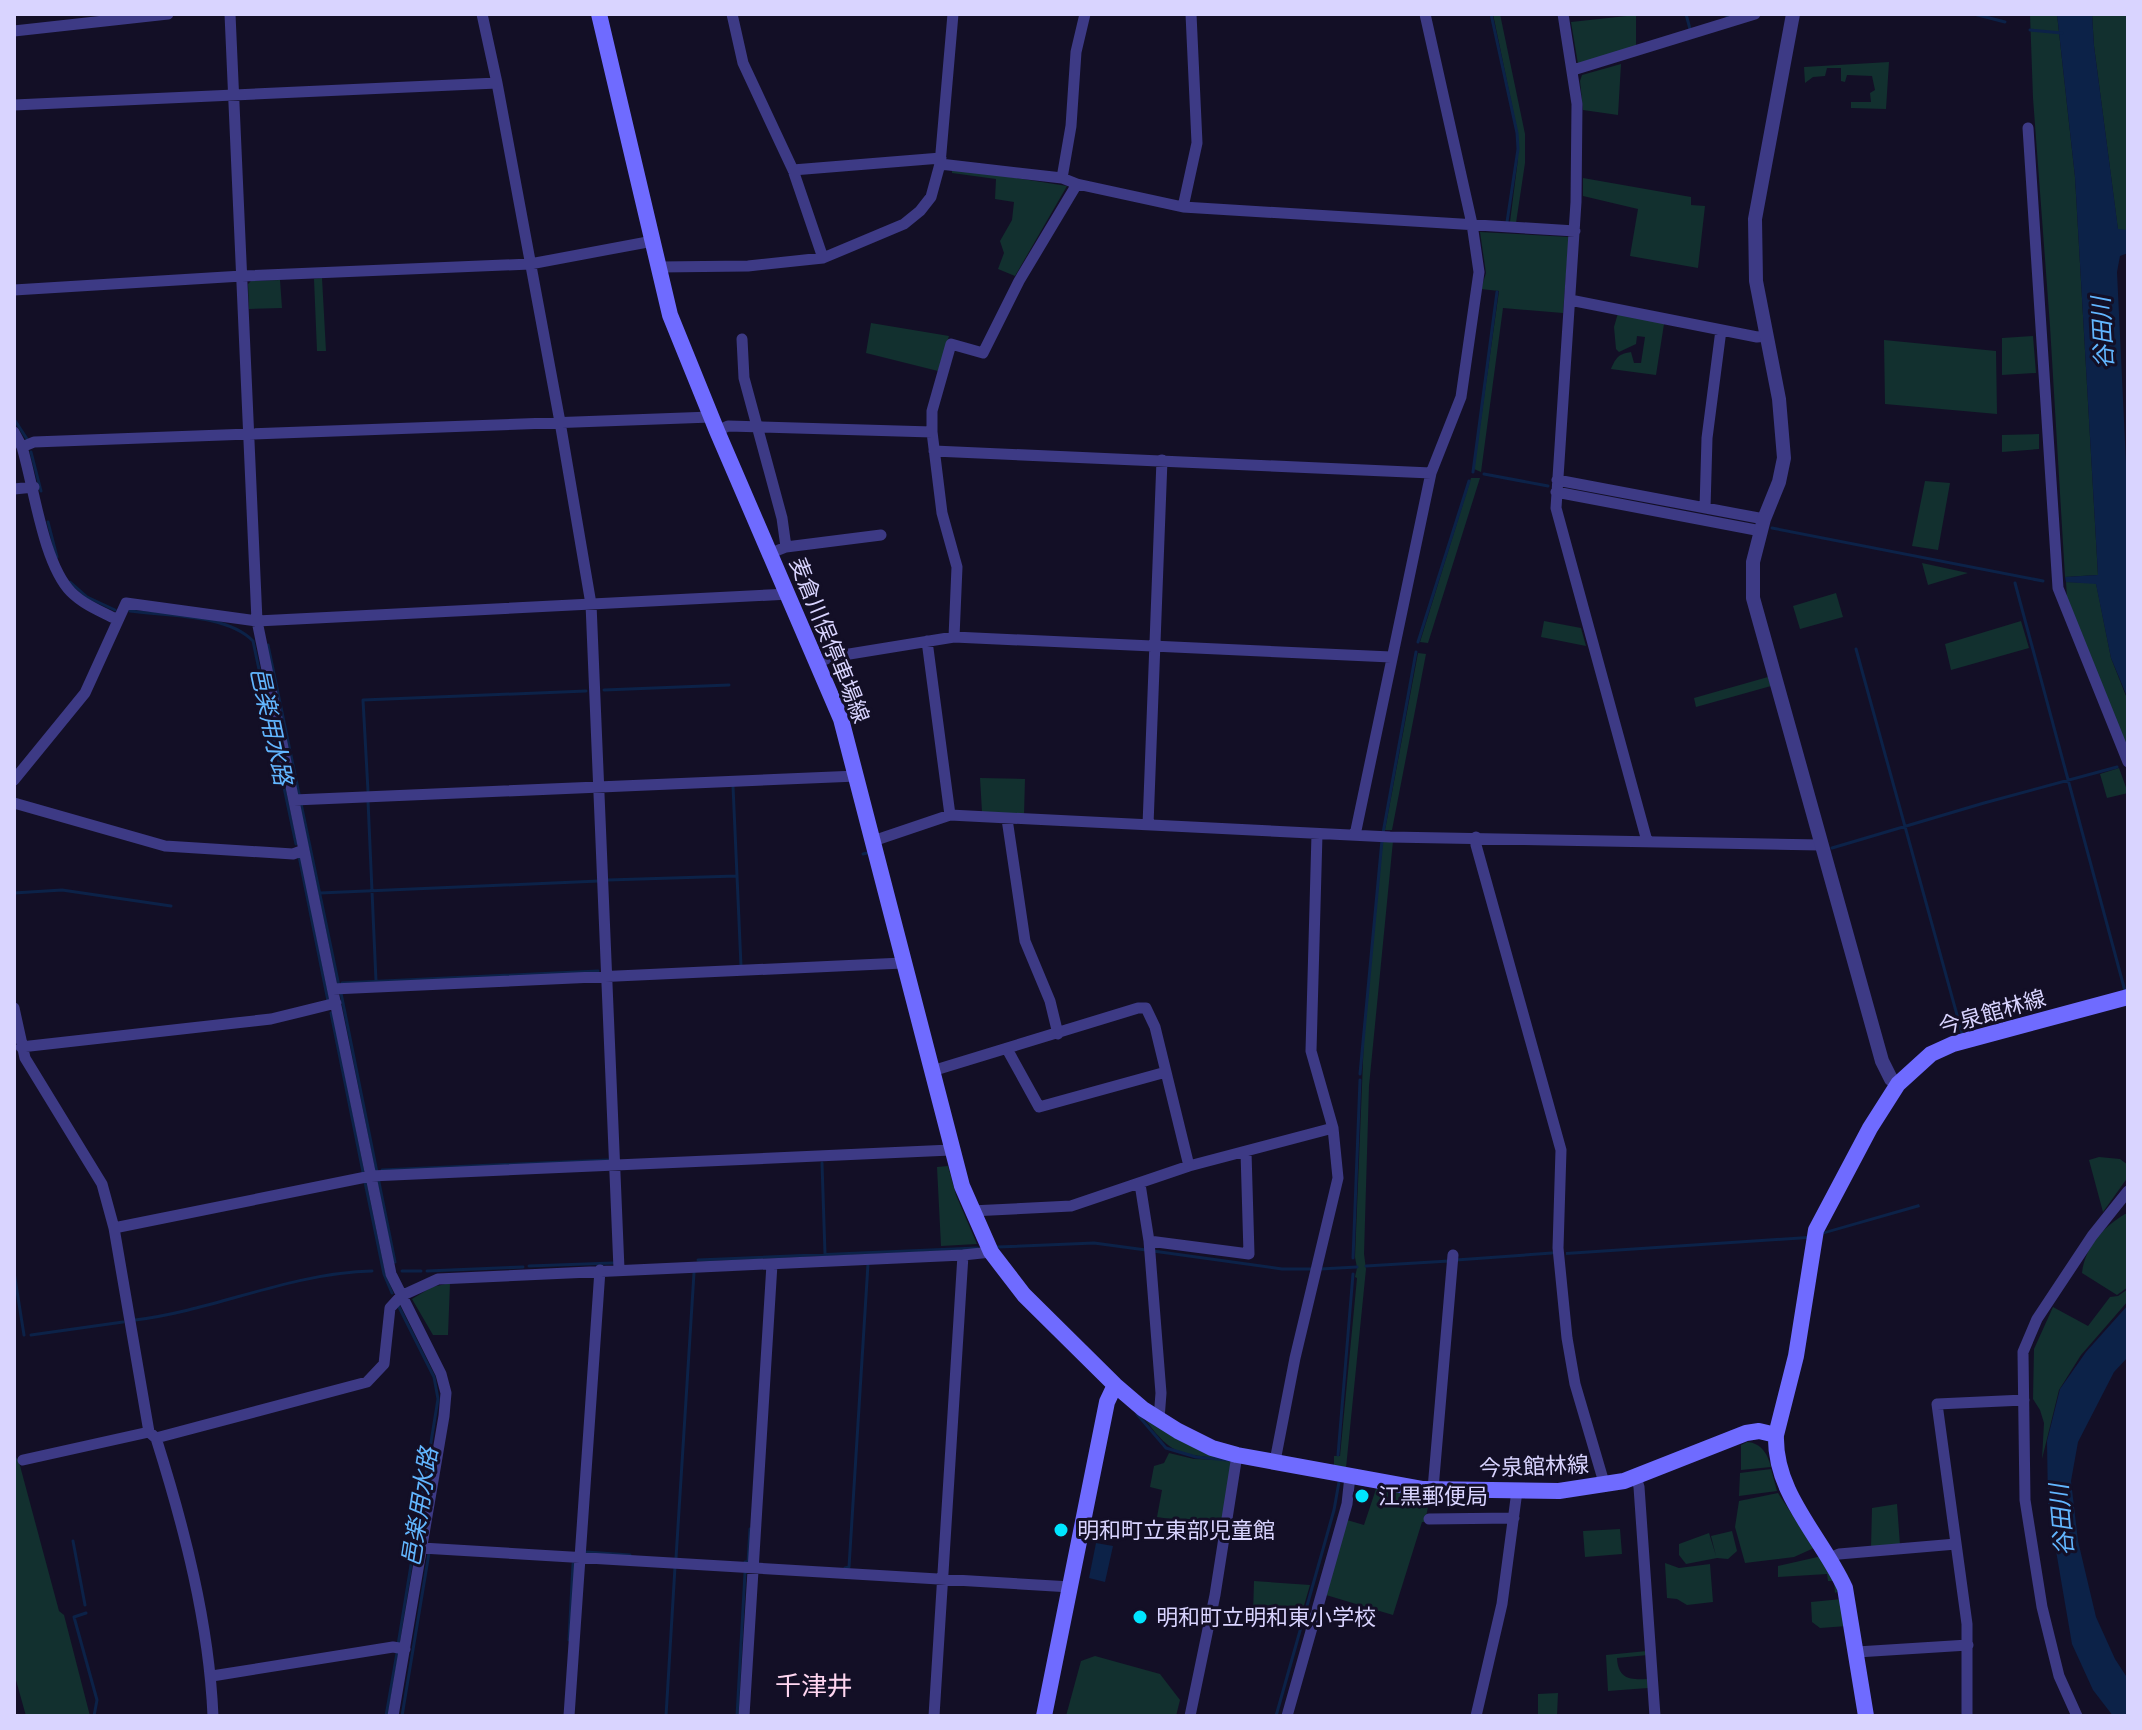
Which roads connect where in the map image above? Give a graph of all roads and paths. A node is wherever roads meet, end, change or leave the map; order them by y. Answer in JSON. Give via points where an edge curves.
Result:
{"nodes":[{"id":1,"x":168,"y":14,"type":"edge"},
{"id":2,"x":230,"y":14,"type":"edge"},
{"id":3,"x":482,"y":14,"type":"edge"},
{"id":4,"x":599,"y":14,"type":"edge"},
{"id":5,"x":732,"y":14,"type":"edge"},
{"id":6,"x":953,"y":14,"type":"edge"},
{"id":7,"x":1085,"y":14,"type":"edge"},
{"id":8,"x":1191,"y":14,"type":"edge"},
{"id":9,"x":1425,"y":14,"type":"edge"},
{"id":10,"x":1563,"y":14,"type":"edge"},
{"id":11,"x":1755,"y":14,"type":"edge"},
{"id":12,"x":1793,"y":14,"type":"edge"},
{"id":13,"x":14,"y":31,"type":"edge"},
{"id":14,"x":1573,"y":70,"type":"junction"},
{"id":15,"x":497,"y":83,"type":"junction"},
{"id":16,"x":235,"y":95,"type":"junction"},
{"id":17,"x":14,"y":105,"type":"edge"},
{"id":18,"x":2028,"y":128,"type":"dead end"},
{"id":19,"x":940,"y":161,"type":"junction"},
{"id":20,"x":793,"y":170,"type":"junction"},
{"id":21,"x":1062,"y":178,"type":"junction"},
{"id":22,"x":1077,"y":184,"type":"junction"},
{"id":23,"x":1183,"y":207,"type":"junction"},
{"id":24,"x":1472,"y":224,"type":"junction"},
{"id":25,"x":1575,"y":231,"type":"junction"},
{"id":26,"x":653,"y":241,"type":"junction"},
{"id":27,"x":823,"y":258,"type":"junction"},
{"id":28,"x":530,"y":264,"type":"junction"},
{"id":29,"x":659,"y":267,"type":"junction"},
{"id":30,"x":242,"y":276,"type":"junction"},
{"id":31,"x":14,"y":290,"type":"edge"},
{"id":32,"x":1570,"y":300,"type":"junction"},
{"id":33,"x":1721,"y":330,"type":"junction"},
{"id":34,"x":1766,"y":336,"type":"junction"},
{"id":35,"x":742,"y":339,"type":"dead end"},
{"id":36,"x":560,"y":422,"type":"junction"},
{"id":37,"x":714,"y":424,"type":"junction"},
{"id":38,"x":757,"y":428,"type":"junction"},
{"id":39,"x":14,"y":432,"type":"edge"},
{"id":40,"x":932,"y":432,"type":"junction"},
{"id":41,"x":248,"y":434,"type":"junction"},
{"id":42,"x":22,"y":447,"type":"junction"},
{"id":43,"x":934,"y":451,"type":"junction"},
{"id":44,"x":1162,"y":460,"type":"junction"},
{"id":45,"x":1431,"y":473,"type":"junction"},
{"id":46,"x":1556,"y":486,"type":"junction"},
{"id":47,"x":34,"y":487,"type":"junction"},
{"id":48,"x":14,"y":489,"type":"edge"},
{"id":49,"x":1705,"y":508,"type":"junction"},
{"id":50,"x":1763,"y":525,"type":"junction"},
{"id":51,"x":881,"y":535,"type":"dead end"},
{"id":52,"x":778,"y":550,"type":"junction"},
{"id":53,"x":789,"y":594,"type":"junction"},
{"id":54,"x":591,"y":604,"type":"junction"},
{"id":55,"x":118,"y":620,"type":"junction"},
{"id":56,"x":257,"y":621,"type":"junction"},
{"id":57,"x":954,"y":637,"type":"junction"},
{"id":58,"x":927,"y":641,"type":"junction"},
{"id":59,"x":1156,"y":646,"type":"junction"},
{"id":60,"x":1391,"y":657,"type":"junction"},
{"id":61,"x":818,"y":662,"type":"junction"},
{"id":62,"x":2128,"y":762,"type":"edge"},
{"id":63,"x":857,"y":776,"type":"junction"},
{"id":64,"x":14,"y":780,"type":"edge"},
{"id":65,"x":600,"y":786,"type":"junction"},
{"id":66,"x":294,"y":800,"type":"junction"},
{"id":67,"x":14,"y":803,"type":"edge"},
{"id":68,"x":950,"y":815,"type":"junction"},
{"id":69,"x":1007,"y":819,"type":"junction"},
{"id":70,"x":1148,"y":825,"type":"junction"},
{"id":71,"x":1317,"y":834,"type":"junction"},
{"id":72,"x":1355,"y":835,"type":"junction"},
{"id":73,"x":1476,"y":837,"type":"junction"},
{"id":74,"x":873,"y":841,"type":"junction"},
{"id":75,"x":1647,"y":841,"type":"junction"},
{"id":76,"x":1821,"y":845,"type":"junction"},
{"id":77,"x":304,"y":850,"type":"junction"},
{"id":78,"x":903,"y":963,"type":"junction"},
{"id":79,"x":607,"y":977,"type":"junction"},
{"id":80,"x":333,"y":989,"type":"junction"},
{"id":81,"x":2128,"y":997,"type":"edge"},
{"id":82,"x":336,"y":1003,"type":"junction"},
{"id":83,"x":14,"y":1008,"type":"edge"},
{"id":84,"x":1058,"y":1034,"type":"junction"},
{"id":85,"x":21,"y":1047,"type":"junction"},
{"id":86,"x":1007,"y":1049,"type":"junction"},
{"id":87,"x":932,"y":1071,"type":"junction"},
{"id":88,"x":1166,"y":1072,"type":"junction"},
{"id":89,"x":1898,"y":1084,"type":"junction"},
{"id":90,"x":1333,"y":1128,"type":"junction"},
{"id":91,"x":951,"y":1150,"type":"junction"},
{"id":92,"x":1246,"y":1152,"type":"junction"},
{"id":93,"x":614,"y":1166,"type":"junction"},
{"id":94,"x":1189,"y":1166,"type":"junction"},
{"id":95,"x":371,"y":1176,"type":"junction"},
{"id":96,"x":1140,"y":1184,"type":"junction"},
{"id":97,"x":2128,"y":1191,"type":"edge"},
{"id":98,"x":971,"y":1211,"type":"junction"},
{"id":99,"x":114,"y":1228,"type":"junction"},
{"id":100,"x":1149,"y":1241,"type":"junction"},
{"id":101,"x":991,"y":1252,"type":"junction"},
{"id":102,"x":963,"y":1255,"type":"junction"},
{"id":103,"x":1453,"y":1255,"type":"dead end"},
{"id":104,"x":772,"y":1264,"type":"junction"},
{"id":105,"x":619,"y":1269,"type":"junction"},
{"id":106,"x":600,"y":1270,"type":"junction"},
{"id":107,"x":401,"y":1296,"type":"junction"},
{"id":108,"x":1115,"y":1385,"type":"junction"},
{"id":109,"x":2024,"y":1400,"type":"junction"},
{"id":110,"x":1159,"y":1419,"type":"junction"},
{"id":111,"x":152,"y":1435,"type":"junction"},
{"id":112,"x":1776,"y":1435,"type":"junction"},
{"id":113,"x":1237,"y":1455,"type":"junction"},
{"id":114,"x":23,"y":1460,"type":"dead end"},
{"id":115,"x":1275,"y":1461,"type":"junction"},
{"id":116,"x":1350,"y":1476,"type":"junction"},
{"id":117,"x":1636,"y":1477,"type":"junction"},
{"id":118,"x":1605,"y":1486,"type":"junction"},
{"id":119,"x":1433,"y":1489,"type":"junction"},
{"id":120,"x":1517,"y":1491,"type":"junction"},
{"id":121,"x":1514,"y":1518,"type":"junction"},
{"id":122,"x":1429,"y":1519,"type":"dead end"},
{"id":123,"x":1956,"y":1544,"type":"junction"},
{"id":124,"x":422,"y":1548,"type":"junction"},
{"id":125,"x":579,"y":1558,"type":"junction"},
{"id":126,"x":1829,"y":1558,"type":"junction"},
{"id":127,"x":753,"y":1568,"type":"junction"},
{"id":128,"x":942,"y":1579,"type":"junction"},
{"id":129,"x":1071,"y":1587,"type":"junction"},
{"id":130,"x":1968,"y":1645,"type":"junction"},
{"id":131,"x":400,"y":1648,"type":"junction"},
{"id":132,"x":1857,"y":1652,"type":"junction"},
{"id":133,"x":212,"y":1676,"type":"junction"},
{"id":134,"x":213,"y":1716,"type":"edge"},
{"id":135,"x":393,"y":1716,"type":"edge"},
{"id":136,"x":569,"y":1716,"type":"edge"},
{"id":137,"x":744,"y":1716,"type":"edge"},
{"id":138,"x":934,"y":1716,"type":"edge"},
{"id":139,"x":1044,"y":1716,"type":"edge"},
{"id":140,"x":1190,"y":1716,"type":"edge"},
{"id":141,"x":1287,"y":1716,"type":"edge"},
{"id":142,"x":1476,"y":1716,"type":"edge"},
{"id":143,"x":1655,"y":1716,"type":"edge"},
{"id":144,"x":1866,"y":1716,"type":"edge"},
{"id":145,"x":1967,"y":1716,"type":"edge"},
{"id":146,"x":2077,"y":1716,"type":"edge"}],
"edges":[{"from":1,"to":13,"type":"street"},
{"from":2,"to":16,"type":"street"},
{"from":3,"to":15,"type":"street"},
{"from":4,"to":26,"type":"main road","name":"麦倉川俣停車場線"},
{"from":5,"to":20,"type":"street","via":[[746,72]]},
{"from":6,"to":19,"type":"street"},
{"from":7,"to":21,"type":"street"},
{"from":8,"to":23,"type":"street","via":[[1197,143]]},
{"from":9,"to":24,"type":"street"},
{"from":10,"to":14,"type":"street"},
{"from":11,"to":14,"type":"street"},
{"from":12,"to":34,"type":"street","via":[[1755,219],[1756,281]]},
{"from":14,"to":25,"type":"street"},
{"from":15,"to":16,"type":"street"},
{"from":15,"to":28,"type":"street"},
{"from":16,"to":17,"type":"street"},
{"from":16,"to":30,"type":"street"},
{"from":18,"to":62,"type":"street","via":[[2058,588]]},
{"from":19,"to":20,"type":"street"},
{"from":19,"to":21,"type":"street"},
{"from":19,"to":27,"type":"street","via":[[931,197],[920,211],[904,224]]},
{"from":20,"to":27,"type":"street"},
{"from":21,"to":22,"type":"street"},
{"from":22,"to":23,"type":"street"},
{"from":22,"to":40,"type":"street","via":[[983,353],[951,344],[932,411]]},
{"from":23,"to":24,"type":"street"},
{"from":24,"to":25,"type":"street"},
{"from":24,"to":45,"type":"street","via":[[1479,272],[1461,397]]},
{"from":25,"to":32,"type":"street"},
{"from":26,"to":28,"type":"street"},
{"from":26,"to":29,"type":"main road","name":"麦倉川俣停車場線"},
{"from":27,"to":29,"type":"street"},
{"from":28,"to":30,"type":"street"},
{"from":28,"to":36,"type":"street"},
{"from":29,"to":37,"type":"main road","name":"麦倉川俣停車場線","via":[[670,315]]},
{"from":30,"to":31,"type":"street"},
{"from":30,"to":41,"type":"street"},
{"from":32,"to":33,"type":"street"},
{"from":32,"to":46,"type":"street"},
{"from":33,"to":34,"type":"street"},
{"from":33,"to":49,"type":"street","via":[[1707,438]]},
{"from":34,"to":50,"type":"street","via":[[1784,458]]},
{"from":35,"to":38,"type":"street","via":[[744,378]]},
{"from":36,"to":37,"type":"street","via":[[701,419]]},
{"from":36,"to":41,"type":"street"},
{"from":36,"to":54,"type":"street"},
{"from":37,"to":38,"type":"street"},
{"from":37,"to":52,"type":"main road","name":"麦倉川俣停車場線"},
{"from":38,"to":40,"type":"street"},
{"from":38,"to":52,"type":"street","via":[[782,518]]},
{"from":39,"to":42,"type":"street"},
{"from":40,"to":43,"type":"street"},
{"from":41,"to":42,"type":"street","via":[[34,442]]},
{"from":41,"to":56,"type":"street"},
{"from":42,"to":47,"type":"street"},
{"from":43,"to":44,"type":"street"},
{"from":43,"to":57,"type":"street","via":[[942,513],[957,567]]},
{"from":44,"to":45,"type":"street"},
{"from":44,"to":59,"type":"street"},
{"from":45,"to":60,"type":"street"},
{"from":46,"to":49,"type":"street"},
{"from":46,"to":50,"type":"street"},
{"from":46,"to":75,"type":"street","via":[[1557,519]]},
{"from":47,"to":48,"type":"street"},
{"from":47,"to":55,"type":"street","via":[[56,571],[84,603]]},
{"from":49,"to":50,"type":"street"},
{"from":50,"to":76,"type":"street","via":[[1753,562],[1753,598]]},
{"from":51,"to":52,"type":"street"},
{"from":52,"to":53,"type":"main road","name":"麦倉川俣停車場線"},
{"from":53,"to":54,"type":"street"},
{"from":53,"to":61,"type":"main road","name":"麦倉川俣停車場線"},
{"from":54,"to":56,"type":"street"},
{"from":54,"to":65,"type":"street"},
{"from":55,"to":56,"type":"street","via":[[126,603]]},
{"from":55,"to":64,"type":"street","via":[[85,693]]},
{"from":56,"to":66,"type":"street"},
{"from":57,"to":58,"type":"street"},
{"from":57,"to":59,"type":"street"},
{"from":58,"to":61,"type":"street"},
{"from":58,"to":68,"type":"street"},
{"from":59,"to":60,"type":"street"},
{"from":59,"to":70,"type":"street"},
{"from":60,"to":72,"type":"street"},
{"from":61,"to":63,"type":"main road","name":"麦倉川俣停車場線"},
{"from":63,"to":65,"type":"street"},
{"from":63,"to":74,"type":"main road","name":"麦倉川俣停車場線"},
{"from":65,"to":66,"type":"street"},
{"from":65,"to":79,"type":"street"},
{"from":66,"to":77,"type":"street"},
{"from":67,"to":77,"type":"street","via":[[165,846],[293,854]]},
{"from":68,"to":69,"type":"street"},
{"from":68,"to":74,"type":"street"},
{"from":69,"to":70,"type":"street"},
{"from":69,"to":84,"type":"street","via":[[1025,941]]},
{"from":70,"to":71,"type":"street"},
{"from":71,"to":72,"type":"street"},
{"from":71,"to":90,"type":"street","via":[[1311,1054]]},
{"from":72,"to":73,"type":"street"},
{"from":73,"to":75,"type":"street"},
{"from":73,"to":118,"type":"street","via":[[1561,1150],[1558,1248],[1567,1338]]},
{"from":74,"to":78,"type":"main road","name":"麦倉川俣停車場線"},
{"from":75,"to":76,"type":"street"},
{"from":76,"to":89,"type":"street","via":[[1882,1061]]},
{"from":77,"to":80,"type":"street"},
{"from":78,"to":79,"type":"street"},
{"from":78,"to":87,"type":"main road","name":"麦倉川俣停車場線"},
{"from":79,"to":80,"type":"street"},
{"from":79,"to":93,"type":"street"},
{"from":80,"to":82,"type":"street"},
{"from":81,"to":89,"type":"main road","name":"今泉館林線","via":[[1941,1048]]},
{"from":82,"to":85,"type":"street","via":[[271,1019]]},
{"from":82,"to":95,"type":"street"},
{"from":83,"to":85,"type":"street"},
{"from":84,"to":86,"type":"street"},
{"from":84,"to":88,"type":"street","via":[[1146,1008]]},
{"from":85,"to":99,"type":"street","via":[[102,1184]]},
{"from":86,"to":87,"type":"street"},
{"from":86,"to":88,"type":"street","via":[[1039,1107]]},
{"from":87,"to":91,"type":"main road","name":"麦倉川俣停車場線"},
{"from":88,"to":94,"type":"street"},
{"from":89,"to":112,"type":"main road","name":"今泉館林線","via":[[1813,1240],[1801,1329]]},
{"from":90,"to":92,"type":"street"},
{"from":90,"to":115,"type":"street","via":[[1337,1190]]},
{"from":91,"to":93,"type":"street"},
{"from":91,"to":98,"type":"main road","name":"麦倉川俣停車場線"},
{"from":92,"to":94,"type":"street"},
{"from":92,"to":100,"type":"street","via":[[1249,1254]]},
{"from":93,"to":95,"type":"street"},
{"from":93,"to":105,"type":"street"},
{"from":94,"to":96,"type":"street"},
{"from":95,"to":99,"type":"street"},
{"from":95,"to":107,"type":"street","via":[[391,1274]]},
{"from":96,"to":98,"type":"street","via":[[1071,1206]]},
{"from":96,"to":100,"type":"street"},
{"from":97,"to":109,"type":"street","via":[[2037,1319],[2023,1352]]},
{"from":98,"to":101,"type":"main road","name":"麦倉川俣停車場線"},
{"from":99,"to":111,"type":"street"},
{"from":100,"to":110,"type":"street"},
{"from":101,"to":102,"type":"street"},
{"from":101,"to":108,"type":"main road","name":"麦倉川俣停車場線","via":[[1024,1295]]},
{"from":102,"to":104,"type":"street"},
{"from":102,"to":128,"type":"street"},
{"from":103,"to":119,"type":"street"},
{"from":104,"to":105,"type":"street"},
{"from":104,"to":127,"type":"street"},
{"from":105,"to":106,"type":"street"},
{"from":106,"to":107,"type":"street","via":[[438,1279]]},
{"from":106,"to":125,"type":"street"},
{"from":107,"to":111,"type":"street","via":[[388,1314],[384,1364],[367,1382]]},
{"from":107,"to":124,"type":"street","via":[[446,1393]]},
{"from":108,"to":110,"type":"main road","name":"今泉館林線"},
{"from":108,"to":129,"type":"main road","via":[[1107,1402]]},
{"from":109,"to":123,"type":"street","via":[[1937,1404]]},
{"from":109,"to":146,"type":"street","via":[[2025,1500],[2042,1607],[2059,1676]]},
{"from":110,"to":113,"type":"main road","name":"今泉館林線","via":[[1196,1441]]},
{"from":111,"to":114,"type":"street"},
{"from":111,"to":133,"type":"street","via":[[181,1517]]},
{"from":112,"to":117,"type":"main road","name":"今泉館林線","via":[[1746,1433]]},
{"from":112,"to":126,"type":"main road","via":[[1783,1482]]},
{"from":113,"to":115,"type":"main road","name":"今泉館林線"},
{"from":113,"to":140,"type":"street"},
{"from":115,"to":116,"type":"main road","name":"今泉館林線"},
{"from":116,"to":119,"type":"main road","name":"今泉館林線"},
{"from":116,"to":141,"type":"street","via":[[1347,1504]]},
{"from":117,"to":118,"type":"main road","name":"今泉館林線"},
{"from":117,"to":143,"type":"street"},
{"from":118,"to":120,"type":"main road","name":"今泉館林線"},
{"from":119,"to":120,"type":"main road","name":"今泉館林線"},
{"from":120,"to":121,"type":"street"},
{"from":121,"to":122,"type":"street"},
{"from":121,"to":142,"type":"street","via":[[1502,1604]]},
{"from":123,"to":126,"type":"street"},
{"from":123,"to":130,"type":"street"},
{"from":124,"to":125,"type":"street"},
{"from":124,"to":131,"type":"street"},
{"from":125,"to":127,"type":"street"},
{"from":125,"to":136,"type":"street"},
{"from":126,"to":132,"type":"main road","via":[[1845,1588]]},
{"from":127,"to":128,"type":"street"},
{"from":127,"to":137,"type":"street"},
{"from":128,"to":129,"type":"street"},
{"from":128,"to":138,"type":"street"},
{"from":129,"to":139,"type":"main road"},
{"from":130,"to":132,"type":"street"},
{"from":130,"to":145,"type":"street"},
{"from":131,"to":133,"type":"street"},
{"from":131,"to":135,"type":"street"},
{"from":132,"to":144,"type":"main road"},
{"from":133,"to":134,"type":"street"}]}
